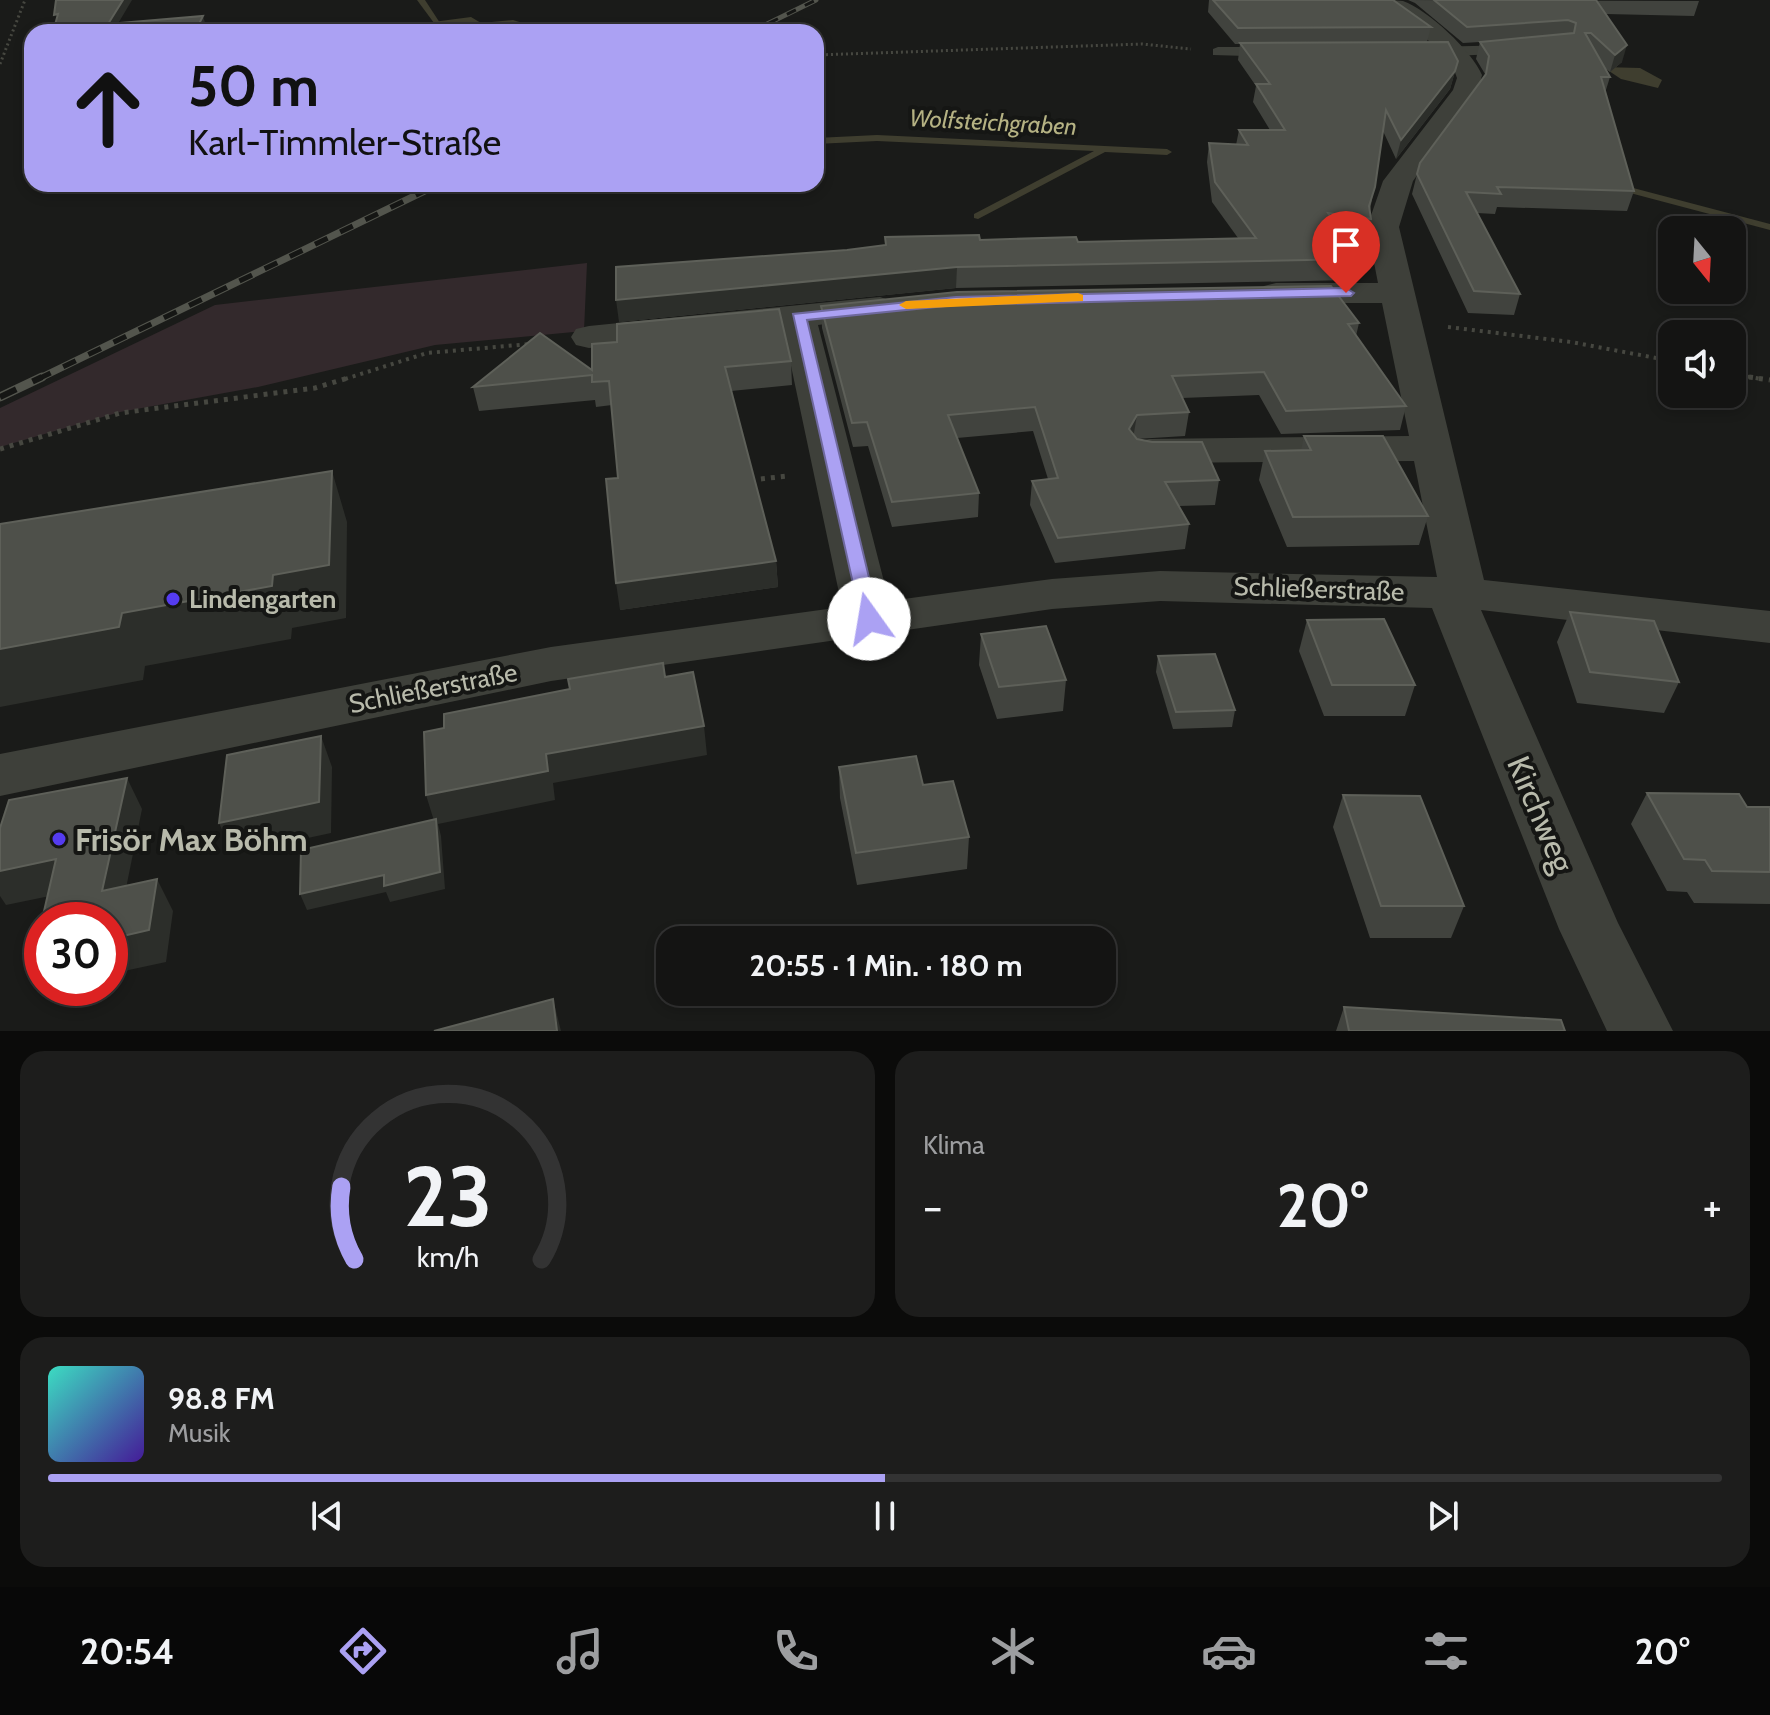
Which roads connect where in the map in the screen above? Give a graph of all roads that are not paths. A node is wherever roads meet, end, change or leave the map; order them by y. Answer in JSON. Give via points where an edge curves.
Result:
{"nodes":[{"id":1,"x":1388,"y":0,"type":"edge"},
{"id":2,"x":1450,"y":49,"type":"junction"},
{"id":3,"x":1527,"y":50,"type":"edge"},
{"id":4,"x":1218,"y":52,"type":"road end"},
{"id":5,"x":1297,"y":52,"type":"edge"},
{"id":6,"x":1413,"y":52,"type":"edge"},
{"id":7,"x":1238,"y":294,"type":"edge"},
{"id":8,"x":909,"y":305,"type":"edge"},
{"id":9,"x":1400,"y":307,"type":"junction"},
{"id":10,"x":798,"y":317,"type":"junction"},
{"id":11,"x":589,"y":337,"type":"road end"},
{"id":12,"x":1432,"y":448,"type":"junction"},
{"id":13,"x":1149,"y":451,"type":"edge"},
{"id":14,"x":1457,"y":593,"type":"junction"},
{"id":15,"x":869,"y":619,"type":"junction"},
{"id":16,"x":1770,"y":627,"type":"edge"},
{"id":17,"x":0,"y":775,"type":"edge"},
{"id":18,"x":1640,"y":1031,"type":"edge"}],
"edges":[{"from":1,"to":2,"type":"street"},
{"from":2,"to":3,"type":"lane"},
{"from":2,"to":6,"type":"lane"},
{"from":2,"to":9,"type":"street","name":"Kirchweg","via":[[1469,70],[1470,79],[1398,181],[1383,227]]},
{"from":4,"to":5,"type":"lane"},
{"from":7,"to":9,"type":"street"},
{"from":8,"to":10,"type":"street"},
{"from":9,"to":12,"type":"street","name":"Kirchweg"},
{"from":10,"to":11,"type":"street"},
{"from":10,"to":15,"type":"street"},
{"from":12,"to":13,"type":"street"},
{"from":12,"to":14,"type":"street","name":"Kirchweg"},
{"from":14,"to":15,"type":"street","name":"Schließerstraße","via":[[1160,586],[1052,594]]},
{"from":14,"to":16,"type":"street","name":"Schließerstraße"},
{"from":14,"to":18,"type":"street","name":"Kirchweg","via":[[1590,929]]},
{"from":15,"to":17,"type":"street","name":"Schließerstraße","via":[[551,664]]}]}
